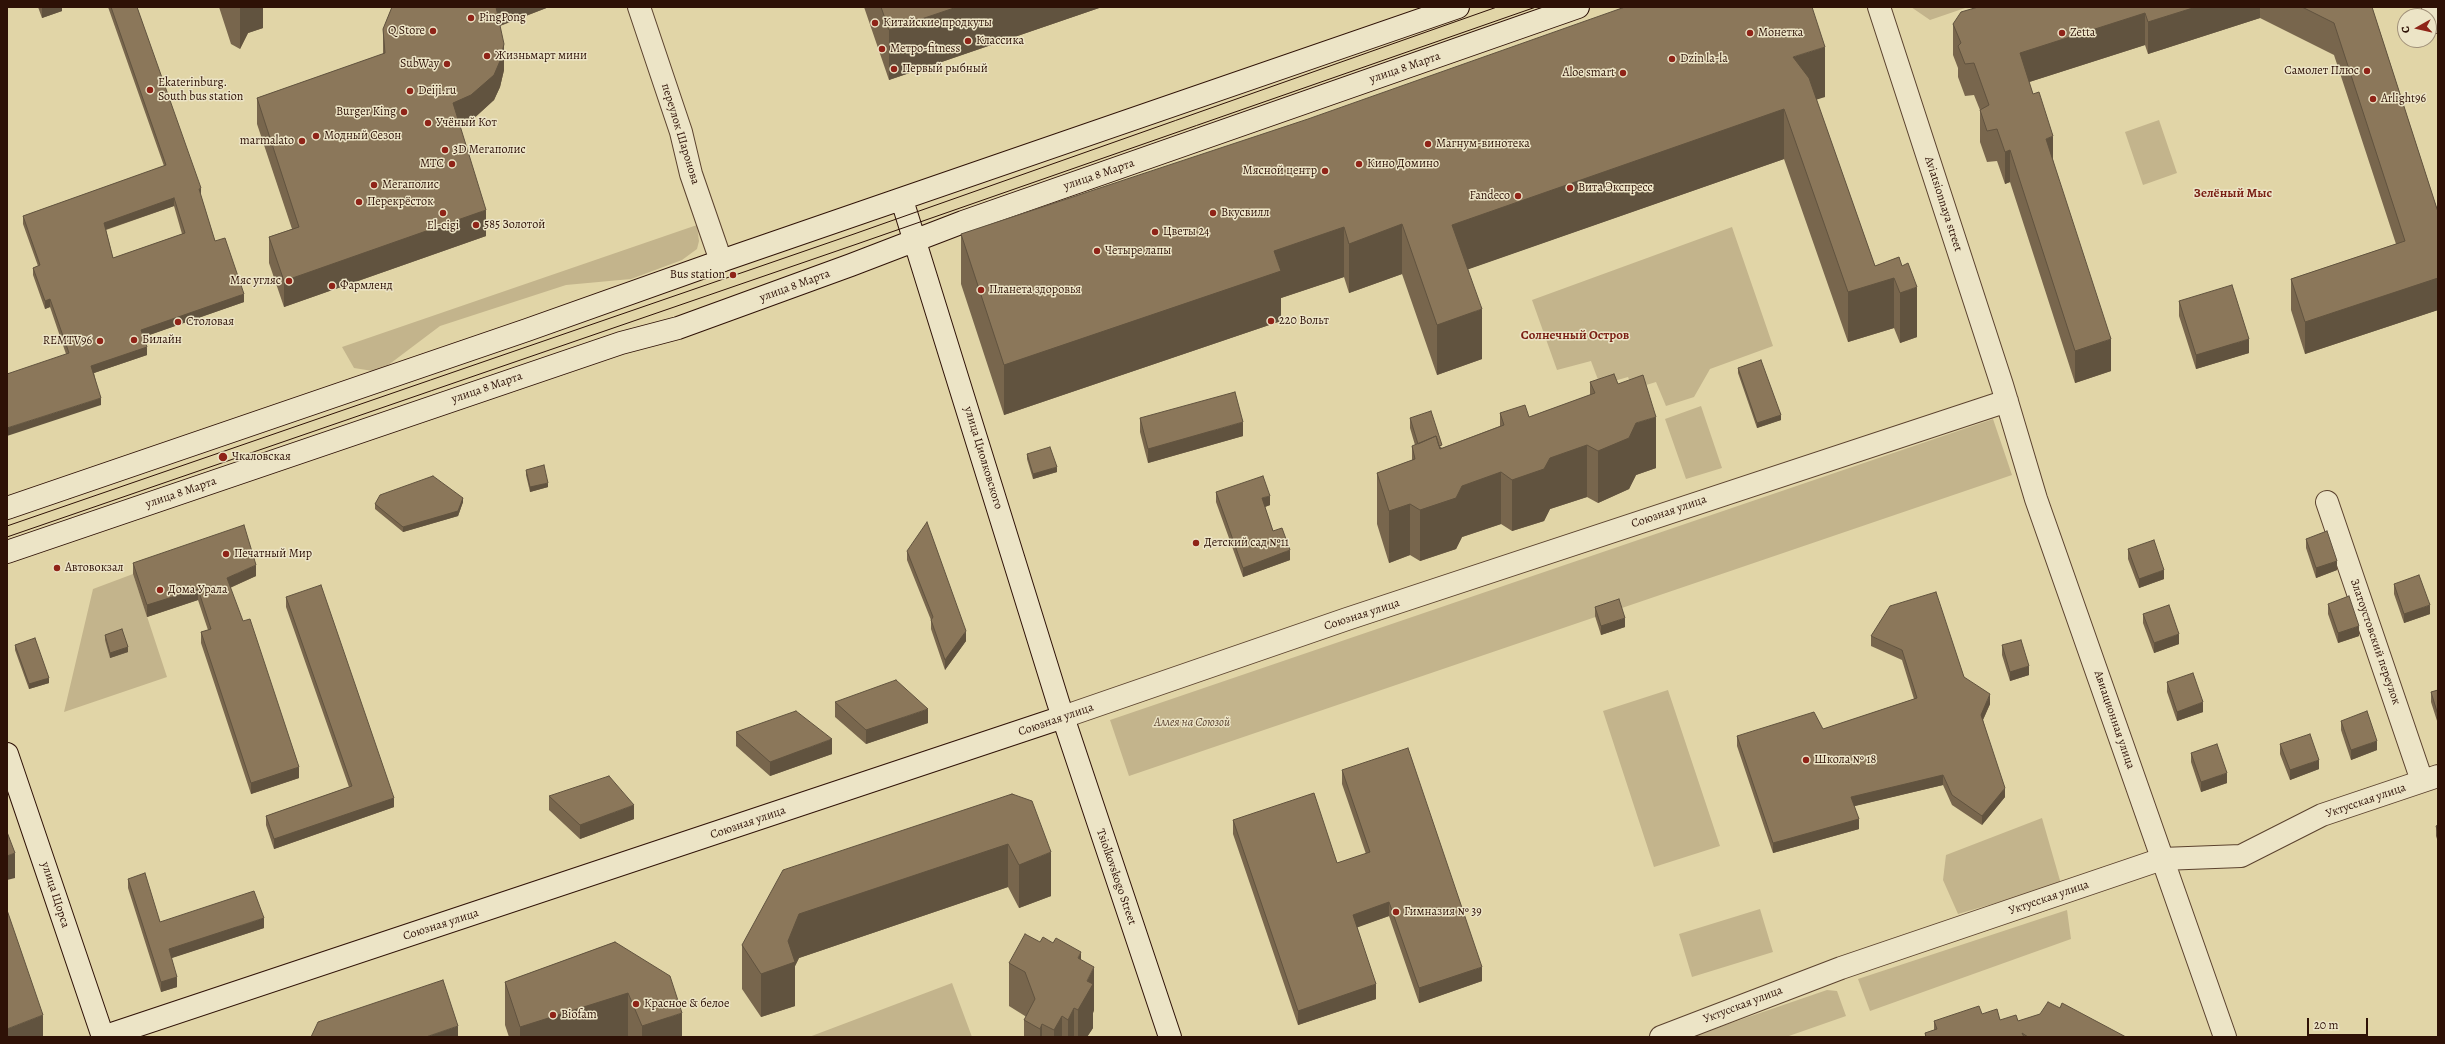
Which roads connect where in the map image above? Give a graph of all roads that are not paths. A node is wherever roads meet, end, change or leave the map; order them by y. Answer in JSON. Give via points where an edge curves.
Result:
{"nodes":[{"id":1,"x":639,"y":7,"type":"edge"},
{"id":2,"x":1458,"y":7,"type":"edge"},
{"id":3,"x":1578,"y":7,"type":"edge"},
{"id":4,"x":1879,"y":7,"type":"edge"},
{"id":5,"x":2433,"y":7,"type":"edge"},
{"id":6,"x":2438,"y":22,"type":"edge"},
{"id":7,"x":902,"y":200,"type":"junction"},
{"id":8,"x":916,"y":240,"type":"junction"},
{"id":9,"x":721,"y":261,"type":"junction"},
{"id":10,"x":2007,"y":401,"type":"junction"},
{"id":11,"x":2327,"y":502,"type":"dead end"},
{"id":12,"x":7,"y":508,"type":"edge"},
{"id":13,"x":7,"y":552,"type":"edge"},
{"id":14,"x":1063,"y":717,"type":"junction"},
{"id":15,"x":7,"y":754,"type":"edge"},
{"id":16,"x":2430,"y":779,"type":"edge"},
{"id":17,"x":2162,"y":859,"type":"junction"},
{"id":18,"x":103,"y":1037,"type":"edge"},
{"id":19,"x":1170,"y":1037,"type":"edge"},
{"id":20,"x":1661,"y":1037,"type":"edge"},
{"id":21,"x":2225,"y":1037,"type":"edge"}],
"edges":[{"from":1,"to":9,"type":"street","name":"переулок Шаронова"},
{"from":2,"to":7,"type":"street"},
{"from":3,"to":8,"type":"street","name":"улица 8 Марта"},
{"from":4,"to":10,"type":"street","name":"Aviatsionnaya street"},
{"from":5,"to":6,"type":"street"},
{"from":7,"to":8,"type":"street","name":"улица Циолковского"},
{"from":7,"to":9,"type":"street"},
{"from":8,"to":13,"type":"street","name":"улица 8 Марта","via":[[678,328],[621,343]]},
{"from":8,"to":14,"type":"street","name":"улица Циолковского"},
{"from":9,"to":12,"type":"street"},
{"from":10,"to":14,"type":"street","name":"Союзная улица","via":[[1347,619]]},
{"from":10,"to":17,"type":"street","name":"Авиационная улица","via":[[2036,499]]},
{"from":11,"to":16,"type":"street","name":"Златоустовский переулок"},
{"from":14,"to":18,"type":"street","name":"Союзная улица"},
{"from":14,"to":19,"type":"street","name":"Tsiolkovskogo Street"},
{"from":15,"to":18,"type":"street","name":"улица Щорса"},
{"from":16,"to":17,"type":"street","name":"Уктусская улица","via":[[2322,815],[2241,856]]},
{"from":17,"to":20,"type":"street","name":"Уктусская улица","via":[[1841,968]]},
{"from":17,"to":21,"type":"street","name":"Авиационная улица"}]}
